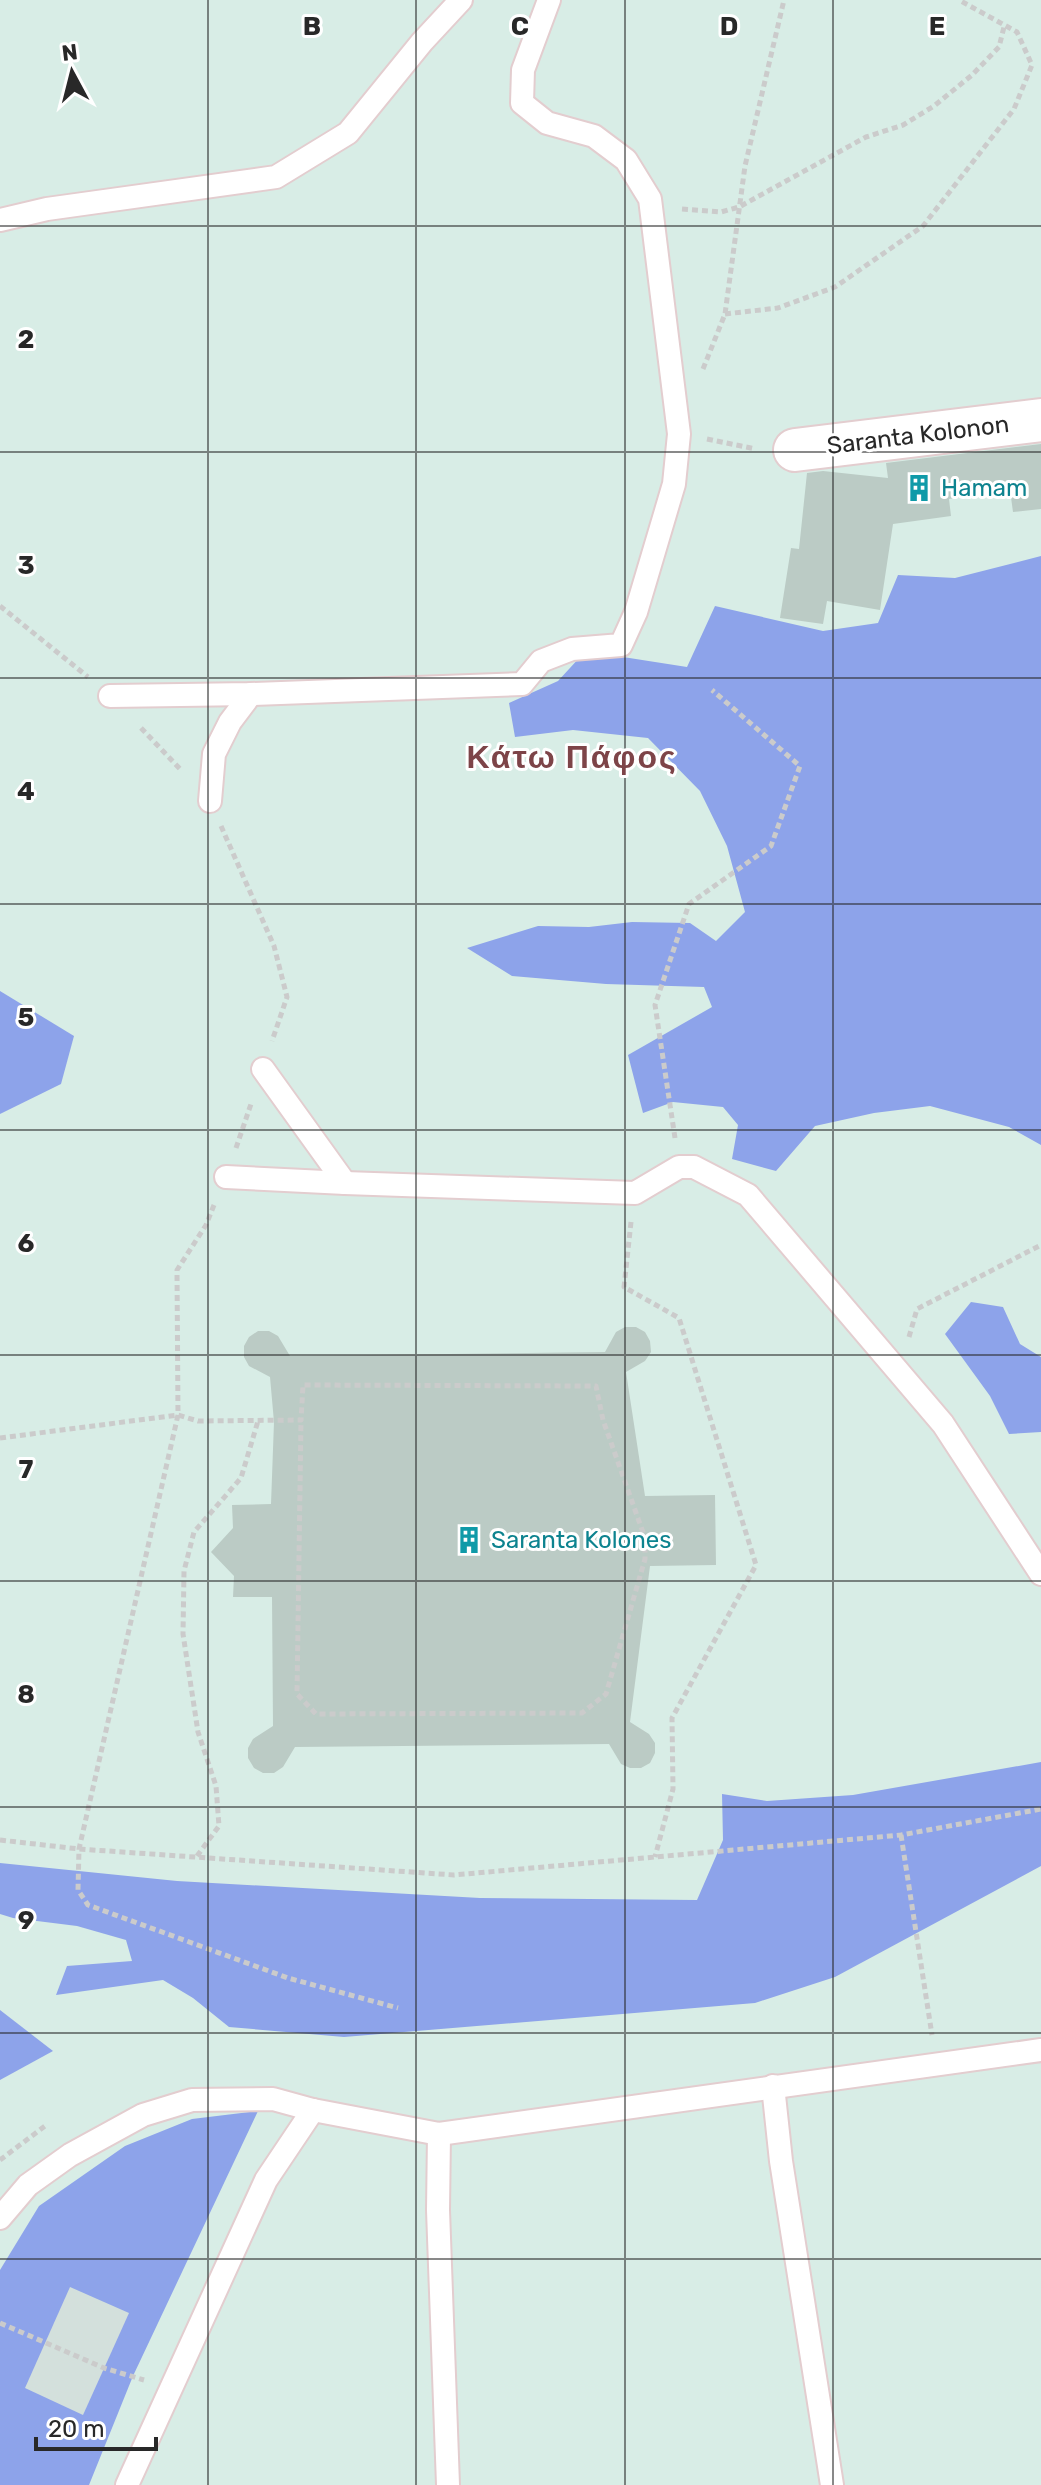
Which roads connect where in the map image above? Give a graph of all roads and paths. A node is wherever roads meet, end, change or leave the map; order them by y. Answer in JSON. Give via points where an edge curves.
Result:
{"nodes":[{"id":1,"x":461,"y":0,"type":"edge"},
{"id":2,"x":549,"y":0,"type":"edge"},
{"id":3,"x":784,"y":0,"type":"edge"},
{"id":4,"x":959,"y":0,"type":"edge"},
{"id":5,"x":1004,"y":27,"type":"junction"},
{"id":6,"x":650,"y":199,"type":"junction"},
{"id":7,"x":739,"y":207,"type":"junction"},
{"id":8,"x":0,"y":220,"type":"edge"},
{"id":9,"x":1041,"y":420,"type":"edge"},
{"id":10,"x":679,"y":434,"type":"junction"},
{"id":11,"x":795,"y":450,"type":"joint"},
{"id":12,"x":0,"y":606,"type":"edge"},
{"id":13,"x":712,"y":690,"type":"dead end"},
{"id":14,"x":251,"y":694,"type":"junction"},
{"id":15,"x":110,"y":696,"type":"junction"},
{"id":16,"x":210,"y":801,"type":"junction"},
{"id":17,"x":263,"y":1069,"type":"junction"},
{"id":18,"x":679,"y":1167,"type":"junction"},
{"id":19,"x":226,"y":1177,"type":"junction"},
{"id":20,"x":345,"y":1183,"type":"junction"},
{"id":21,"x":635,"y":1193,"type":"junction"},
{"id":22,"x":1041,"y":1245,"type":"edge"},
{"id":23,"x":899,"y":1372,"type":"junction"},
{"id":24,"x":178,"y":1415,"type":"junction"},
{"id":25,"x":301,"y":1420,"type":"junction"},
{"id":26,"x":258,"y":1421,"type":"junction"},
{"id":27,"x":0,"y":1438,"type":"edge"},
{"id":28,"x":1041,"y":1574,"type":"edge"},
{"id":29,"x":1041,"y":1809,"type":"edge"},
{"id":30,"x":901,"y":1835,"type":"junction"},
{"id":31,"x":0,"y":1840,"type":"edge"},
{"id":32,"x":79,"y":1849,"type":"junction"},
{"id":33,"x":197,"y":1857,"type":"junction"},
{"id":34,"x":655,"y":1857,"type":"junction"},
{"id":35,"x":398,"y":2008,"type":"dead end"},
{"id":36,"x":1041,"y":2050,"type":"edge"},
{"id":37,"x":937,"y":2063,"type":"junction"},
{"id":38,"x":773,"y":2086,"type":"junction"},
{"id":39,"x":313,"y":2110,"type":"junction"},
{"id":40,"x":45,"y":2126,"type":"dead end"},
{"id":41,"x":439,"y":2134,"type":"junction"},
{"id":42,"x":0,"y":2160,"type":"edge"},
{"id":43,"x":0,"y":2218,"type":"edge"},
{"id":44,"x":0,"y":2323,"type":"edge"},
{"id":45,"x":171,"y":2391,"type":"junction"},
{"id":46,"x":127,"y":2485,"type":"edge"},
{"id":47,"x":448,"y":2485,"type":"edge"},
{"id":48,"x":832,"y":2485,"type":"edge"}],
"edges":[{"from":1,"to":8,"type":"lane","via":[[348,133],[276,177]]},
{"from":2,"to":6,"type":"lane","via":[[523,70],[522,103],[547,123],[605,144],[626,160]]},
{"from":3,"to":7,"type":"path"},
{"from":4,"to":5,"type":"path"},
{"from":5,"to":7,"type":"path","via":[[999,47],[934,106]]},
{"from":5,"to":7,"type":"path","via":[[1017,32],[1032,65],[1014,109],[923,226],[835,287],[778,308],[725,314]]},
{"from":6,"to":7,"type":"path","via":[[688,211]]},
{"from":6,"to":10,"type":"lane"},
{"from":9,"to":11,"type":"street","name":"Saranta Kolonon"},
{"from":10,"to":11,"type":"path","via":[[775,453]]},
{"from":10,"to":14,"type":"lane","via":[[674,484],[621,645],[572,649],[541,661],[522,684]]},
{"from":12,"to":15,"type":"path"},
{"from":13,"to":18,"type":"path","via":[[800,766],[771,846],[689,904],[655,1005]]},
{"from":14,"to":15,"type":"lane"},
{"from":14,"to":16,"type":"lane","via":[[214,754]]},
{"from":15,"to":16,"type":"path"},
{"from":16,"to":17,"type":"path","via":[[274,946],[287,997]]},
{"from":17,"to":19,"type":"path"},
{"from":17,"to":20,"type":"lane"},
{"from":18,"to":21,"type":"lane"},
{"from":18,"to":23,"type":"lane","via":[[694,1167],[748,1195]]},
{"from":19,"to":20,"type":"lane"},
{"from":19,"to":24,"type":"path","via":[[206,1225],[177,1270]]},
{"from":20,"to":21,"type":"lane"},
{"from":21,"to":34,"type":"path","via":[[624,1287],[679,1318],[756,1565],[672,1718],[673,1789]]},
{"from":22,"to":23,"type":"path","via":[[917,1309]]},
{"from":23,"to":28,"type":"lane","via":[[943,1424]]},
{"from":24,"to":26,"type":"path","via":[[198,1421]]},
{"from":24,"to":27,"type":"path"},
{"from":24,"to":32,"type":"path"},
{"from":25,"to":25,"type":"path","via":[[303,1385],[596,1386],[645,1538],[645,1559],[606,1694],[582,1713],[316,1714],[297,1694]]},
{"from":25,"to":26,"type":"path"},
{"from":26,"to":33,"type":"path","via":[[241,1478],[194,1532],[184,1571],[183,1634],[198,1732],[216,1786],[219,1826]]},
{"from":29,"to":30,"type":"path"},
{"from":30,"to":34,"type":"path"},
{"from":30,"to":37,"type":"path"},
{"from":31,"to":32,"type":"path"},
{"from":32,"to":33,"type":"path"},
{"from":32,"to":35,"type":"path","via":[[78,1890],[88,1905],[288,1978]]},
{"from":33,"to":34,"type":"path","via":[[454,1875]]},
{"from":36,"to":37,"type":"lane"},
{"from":37,"to":38,"type":"lane"},
{"from":38,"to":41,"type":"lane"},
{"from":38,"to":48,"type":"lane"},
{"from":39,"to":41,"type":"lane"},
{"from":39,"to":43,"type":"lane","via":[[273,2099],[192,2100],[143,2115],[28,2185]]},
{"from":39,"to":45,"type":"lane","via":[[266,2180]]},
{"from":40,"to":42,"type":"path"},
{"from":41,"to":47,"type":"lane"},
{"from":44,"to":45,"type":"path"},
{"from":45,"to":46,"type":"lane"}]}
